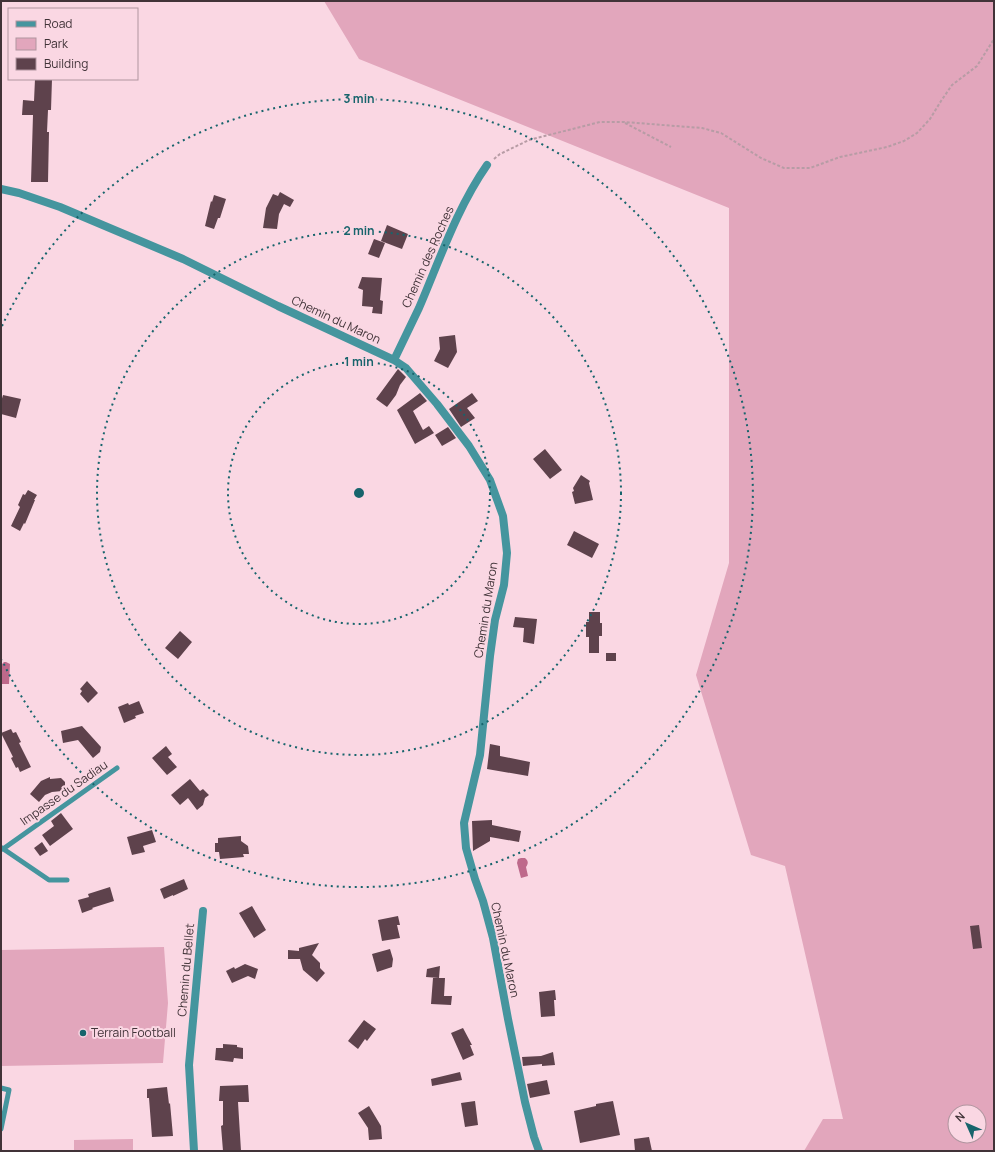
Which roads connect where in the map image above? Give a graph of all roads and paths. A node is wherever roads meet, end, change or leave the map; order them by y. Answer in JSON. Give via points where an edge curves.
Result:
{"nodes":[{"id":1,"x":994,"y":39,"type":"edge"},
{"id":2,"x":624,"y":122,"type":"junction"},
{"id":3,"x":671,"y":148,"type":"dead end"},
{"id":4,"x":487,"y":164,"type":"joint"},
{"id":5,"x":1,"y":189,"type":"edge"},
{"id":6,"x":394,"y":360,"type":"junction"},
{"id":7,"x":117,"y":768,"type":"dead end"},
{"id":8,"x":2,"y":848,"type":"edge"},
{"id":9,"x":67,"y":880,"type":"dead end"},
{"id":10,"x":203,"y":911,"type":"dead end"},
{"id":11,"x":1,"y":1088,"type":"edge"},
{"id":12,"x":1,"y":1129,"type":"edge"},
{"id":13,"x":194,"y":1151,"type":"edge"},
{"id":14,"x":539,"y":1151,"type":"edge"}],
"edges":[{"from":1,"to":2,"type":"path","via":[[978,66],[952,85],[930,119],[917,133],[887,147],[840,157],[810,168],[784,168],[761,158],[721,133],[702,128]]},
{"from":2,"to":3,"type":"path"},
{"from":2,"to":4,"type":"path","via":[[600,122],[530,140],[500,154]]},
{"from":4,"to":6,"type":"street","name":"Chemin des Roches","via":[[462,207]]},
{"from":5,"to":6,"type":"street","name":"Chemin du Maron","via":[[60,207],[183,258]]},
{"from":6,"to":14,"type":"street","name":"Chemin du Maron","via":[[406,368],[438,404],[469,446],[490,480],[503,516],[507,553],[504,585],[495,620],[480,755],[464,823],[466,848],[493,938],[525,1102]]},
{"from":7,"to":8,"type":"lane","name":"Impasse du Sadiau"},
{"from":8,"to":9,"type":"lane","name":"Impasse du Sadiau","via":[[49,880]]},
{"from":10,"to":13,"type":"street","name":"Chemin du Bellet","via":[[189,1065]]},
{"from":11,"to":12,"type":"lane","via":[[9,1090]]}]}
